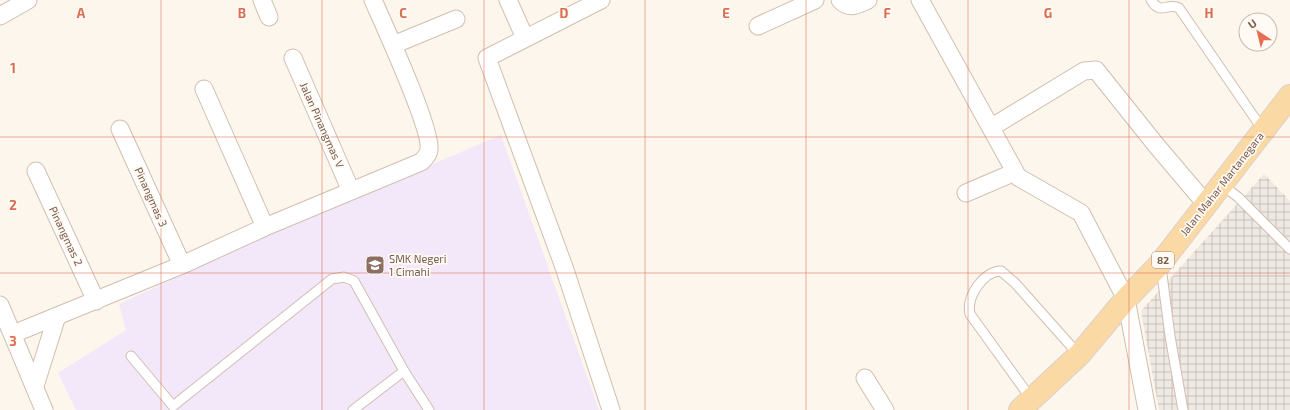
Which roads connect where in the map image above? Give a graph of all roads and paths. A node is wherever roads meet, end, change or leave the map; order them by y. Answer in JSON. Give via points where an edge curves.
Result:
{"nodes":[{"id":1,"x":28,"y":0,"type":"edge"},
{"id":2,"x":262,"y":0,"type":"edge"},
{"id":3,"x":373,"y":0,"type":"edge"},
{"id":4,"x":508,"y":0,"type":"edge"},
{"id":5,"x":601,"y":0,"type":"edge"},
{"id":6,"x":816,"y":0,"type":"edge"},
{"id":7,"x":840,"y":0,"type":"edge"},
{"id":8,"x":868,"y":0,"type":"edge"},
{"id":9,"x":920,"y":0,"type":"edge"},
{"id":10,"x":1151,"y":0,"type":"edge"},
{"id":11,"x":0,"y":16,"type":"edge"},
{"id":12,"x":269,"y":17,"type":"dead end"},
{"id":13,"x":456,"y":19,"type":"dead end"},
{"id":14,"x":758,"y":26,"type":"dead end"},
{"id":15,"x":525,"y":38,"type":"junction"},
{"id":16,"x":392,"y":46,"type":"junction"},
{"id":17,"x":293,"y":58,"type":"dead end"},
{"id":18,"x":204,"y":89,"type":"dead end"},
{"id":19,"x":1290,"y":96,"type":"edge"},
{"id":20,"x":992,"y":127,"type":"junction"},
{"id":21,"x":120,"y":129,"type":"dead end"},
{"id":22,"x":1263,"y":131,"type":"junction"},
{"id":23,"x":36,"y":171,"type":"dead end"},
{"id":24,"x":1015,"y":172,"type":"junction"},
{"id":25,"x":1222,"y":185,"type":"junction"},
{"id":26,"x":351,"y":191,"type":"junction"},
{"id":27,"x":966,"y":193,"type":"dead end"},
{"id":28,"x":1206,"y":204,"type":"junction"},
{"id":29,"x":265,"y":227,"type":"junction"},
{"id":30,"x":1290,"y":249,"type":"edge"},
{"id":31,"x":1160,"y":264,"type":"junction"},
{"id":32,"x":182,"y":265,"type":"junction"},
{"id":33,"x":1126,"y":299,"type":"junction"},
{"id":34,"x":96,"y":301,"type":"junction"},
{"id":35,"x":0,"y":305,"type":"edge"},
{"id":36,"x":57,"y":316,"type":"junction"},
{"id":37,"x":13,"y":334,"type":"junction"},
{"id":38,"x":1079,"y":355,"type":"junction"},
{"id":39,"x":131,"y":356,"type":"dead end"},
{"id":40,"x":404,"y":370,"type":"junction"},
{"id":41,"x":865,"y":378,"type":"dead end"},
{"id":42,"x":35,"y":386,"type":"junction"},
{"id":43,"x":1026,"y":405,"type":"edge"},
{"id":44,"x":175,"y":408,"type":"edge"},
{"id":45,"x":44,"y":410,"type":"edge"},
{"id":46,"x":353,"y":410,"type":"edge"},
{"id":47,"x":429,"y":410,"type":"edge"},
{"id":48,"x":611,"y":410,"type":"edge"},
{"id":49,"x":885,"y":410,"type":"edge"},
{"id":50,"x":1147,"y":410,"type":"edge"},
{"id":51,"x":1182,"y":410,"type":"edge"}],
"edges":[{"from":1,"to":11,"type":"street"},
{"from":2,"to":12,"type":"street"},
{"from":3,"to":16,"type":"street"},
{"from":4,"to":15,"type":"street"},
{"from":5,"to":15,"type":"street"},
{"from":6,"to":14,"type":"street"},
{"from":7,"to":8,"type":"street","via":[[852,7]]},
{"from":9,"to":20,"type":"street"},
{"from":10,"to":22,"type":"lane","via":[[1159,9],[1174,6],[1179,8]]},
{"from":13,"to":16,"type":"street"},
{"from":15,"to":48,"type":"street","via":[[487,58],[564,267]]},
{"from":16,"to":26,"type":"street","via":[[425,124],[430,148],[428,156],[421,162]]},
{"from":17,"to":26,"type":"street","name":"Jalan Pinangmas V"},
{"from":18,"to":29,"type":"street"},
{"from":19,"to":22,"type":"main road","name":"Jalan Mahar Martanegara","number":"82"},
{"from":20,"to":24,"type":"street"},
{"from":20,"to":28,"type":"street","via":[[1084,71],[1096,70]]},
{"from":21,"to":32,"type":"street","name":"Pinangmas 3"},
{"from":22,"to":25,"type":"main road","name":"Jalan Mahar Martanegara","number":"82"},
{"from":23,"to":34,"type":"street","name":"Pinangmas 2"},
{"from":24,"to":27,"type":"street"},
{"from":24,"to":33,"type":"street","via":[[1025,182],[1081,213]]},
{"from":25,"to":28,"type":"main road","name":"Jalan Mahar Martanegara","number":"82"},
{"from":25,"to":30,"type":"lane","via":[[1238,197]]},
{"from":26,"to":29,"type":"street"},
{"from":28,"to":31,"type":"main road","name":"Jalan Mahar Martanegara","number":"82"},
{"from":29,"to":32,"type":"street"},
{"from":31,"to":33,"type":"main road","name":"Jalan Mahar Martanegara","number":"82"},
{"from":31,"to":51,"type":"lane"},
{"from":32,"to":34,"type":"street"},
{"from":33,"to":38,"type":"main road","name":"Jalan Mahar Martanegara","number":"82"},
{"from":33,"to":50,"type":"street"},
{"from":34,"to":36,"type":"street"},
{"from":35,"to":37,"type":"street"},
{"from":36,"to":37,"type":"street"},
{"from":36,"to":42,"type":"street"},
{"from":37,"to":42,"type":"street"},
{"from":38,"to":43,"type":"main road","name":"Jalan Mahar Martanegara","number":"82"},
{"from":38,"to":43,"type":"lane","via":[[1015,283],[1001,271],[994,271],[985,278],[970,302],[970,314]]},
{"from":39,"to":44,"type":"lane"},
{"from":40,"to":44,"type":"lane","via":[[354,281],[344,277],[332,278]]},
{"from":40,"to":46,"type":"lane"},
{"from":40,"to":47,"type":"lane"},
{"from":41,"to":49,"type":"street"},
{"from":42,"to":45,"type":"street"}]}
